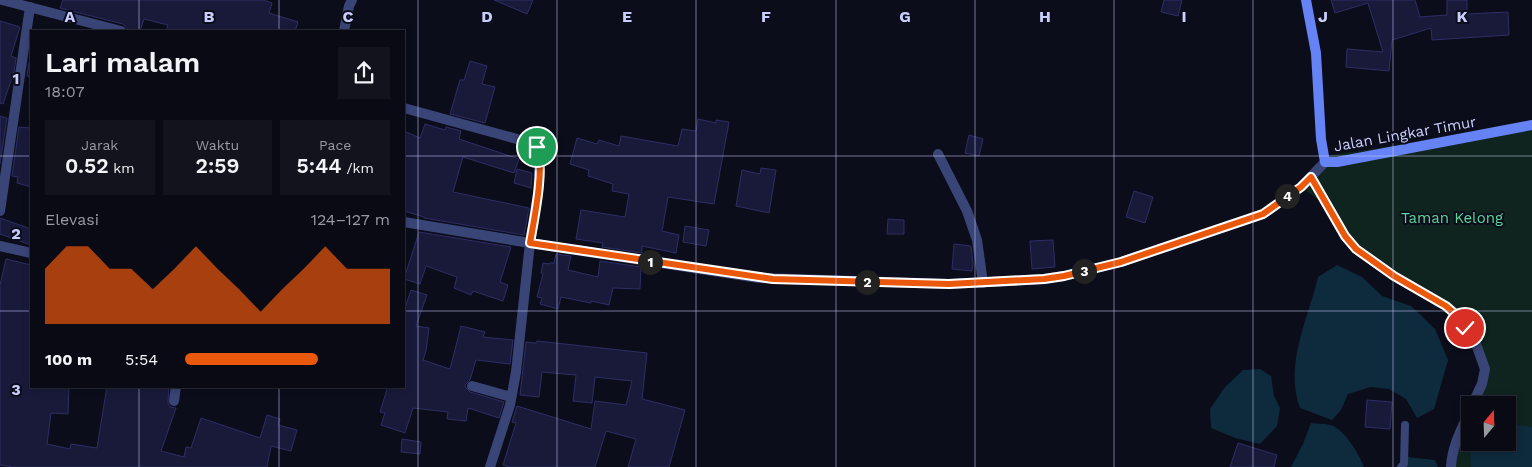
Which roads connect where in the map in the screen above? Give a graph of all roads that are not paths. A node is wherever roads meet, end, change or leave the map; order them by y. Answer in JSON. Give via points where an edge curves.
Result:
{"nodes":[{"id":1,"x":2,"y":0,"type":"edge"},
{"id":2,"x":352,"y":0,"type":"edge"},
{"id":3,"x":1306,"y":0,"type":"edge"},
{"id":4,"x":30,"y":7,"type":"junction"},
{"id":5,"x":116,"y":30,"type":"edge"},
{"id":6,"x":344,"y":30,"type":"edge"},
{"id":7,"x":405,"y":108,"type":"edge"},
{"id":8,"x":1532,"y":125,"type":"edge"},
{"id":9,"x":938,"y":154,"type":"dead end"},
{"id":10,"x":1325,"y":162,"type":"junction"},
{"id":11,"x":1311,"y":177,"type":"junction"},
{"id":12,"x":0,"y":211,"type":"edge"},
{"id":13,"x":405,"y":222,"type":"edge"},
{"id":14,"x":530,"y":243,"type":"junction"},
{"id":15,"x":0,"y":246,"type":"edge"},
{"id":16,"x":30,"y":253,"type":"edge"},
{"id":17,"x":983,"y":283,"type":"junction"},
{"id":18,"x":472,"y":386,"type":"dead end"},
{"id":19,"x":176,"y":388,"type":"edge"},
{"id":20,"x":1476,"y":396,"type":"edge"},
{"id":21,"x":511,"y":397,"type":"junction"},
{"id":22,"x":174,"y":401,"type":"dead end"},
{"id":23,"x":1405,"y":425,"type":"dead end"},
{"id":24,"x":1461,"y":430,"type":"edge"},
{"id":25,"x":490,"y":467,"type":"edge"},
{"id":26,"x":1401,"y":467,"type":"edge"},
{"id":27,"x":1451,"y":467,"type":"edge"}],
"edges":[{"from":1,"to":4,"type":"street"},
{"from":2,"to":6,"type":"street"},
{"from":3,"to":10,"type":"main road","name":"Jalan Lingkar Timur","via":[[1316,53]]},
{"from":4,"to":5,"type":"street"},
{"from":4,"to":12,"type":"street"},
{"from":7,"to":14,"type":"street","via":[[537,147],[540,156],[538,194]]},
{"from":8,"to":10,"type":"main road","name":"Jalan Lingkar Timur"},
{"from":9,"to":17,"type":"street","via":[[977,240]]},
{"from":10,"to":11,"type":"street"},
{"from":11,"to":17,"type":"street","via":[[1263,214],[1121,262],[1064,276]]},
{"from":11,"to":20,"type":"street","via":[[1356,249],[1455,314],[1476,344],[1485,370]]},
{"from":13,"to":14,"type":"street"},
{"from":14,"to":17,"type":"street","via":[[759,278]]},
{"from":14,"to":21,"type":"street"},
{"from":15,"to":16,"type":"street"},
{"from":18,"to":21,"type":"street"},
{"from":19,"to":22,"type":"street"},
{"from":21,"to":25,"type":"street"},
{"from":23,"to":26,"type":"lane","via":[[1404,464]]},
{"from":24,"to":27,"type":"street"}]}
